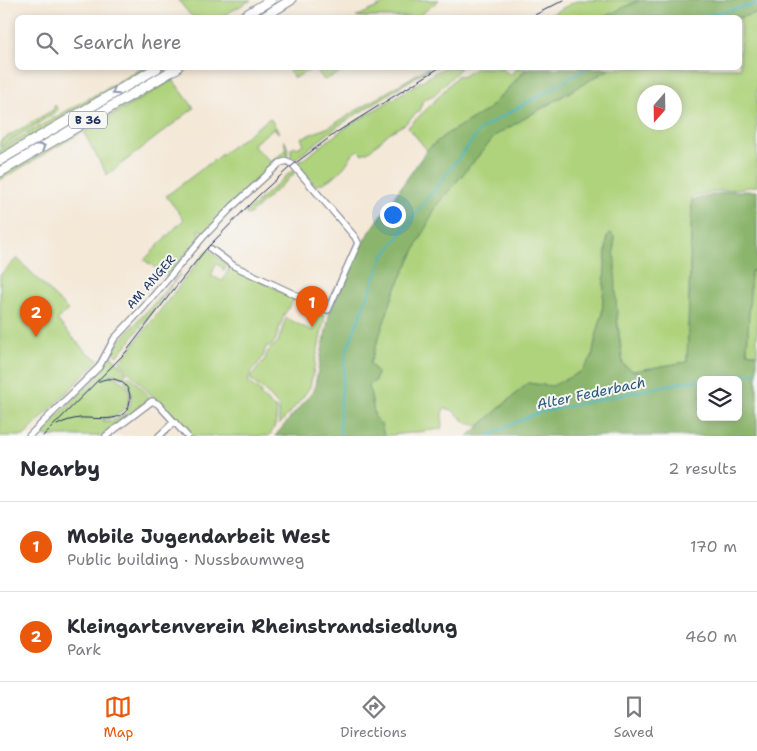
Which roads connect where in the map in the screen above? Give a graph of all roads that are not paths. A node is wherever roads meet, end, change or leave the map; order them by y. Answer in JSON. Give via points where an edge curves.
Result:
{"nodes":[{"id":1,"x":271,"y":0,"type":"edge"},
{"id":2,"x":291,"y":0,"type":"edge"},
{"id":3,"x":246,"y":15,"type":"edge"},
{"id":4,"x":267,"y":15,"type":"edge"},
{"id":5,"x":154,"y":70,"type":"edge"},
{"id":6,"x":174,"y":70,"type":"edge"},
{"id":7,"x":0,"y":160,"type":"edge"},
{"id":8,"x":0,"y":172,"type":"edge"},
{"id":9,"x":211,"y":249,"type":"dead end"},
{"id":10,"x":174,"y":422,"type":"junction"},
{"id":11,"x":29,"y":436,"type":"edge"},
{"id":12,"x":106,"y":436,"type":"edge"},
{"id":13,"x":159,"y":436,"type":"edge"},
{"id":14,"x":187,"y":436,"type":"edge"}],
"edges":[{"from":1,"to":3,"type":"highway"},
{"from":2,"to":4,"type":"highway"},
{"from":5,"to":7,"type":"highway","number":"B 36","one_way":true},
{"from":8,"to":6,"type":"highway","number":"B 36","one_way":true},
{"from":9,"to":11,"type":"street","name":"AM ANGER","via":[[234,266],[328,310],[358,243],[299,171],[290,162],[284,162],[266,175],[204,236],[114,339],[99,367]]},
{"from":10,"to":12,"type":"street","via":[[152,401]]},
{"from":10,"to":13,"type":"street"},
{"from":10,"to":14,"type":"street"}]}
